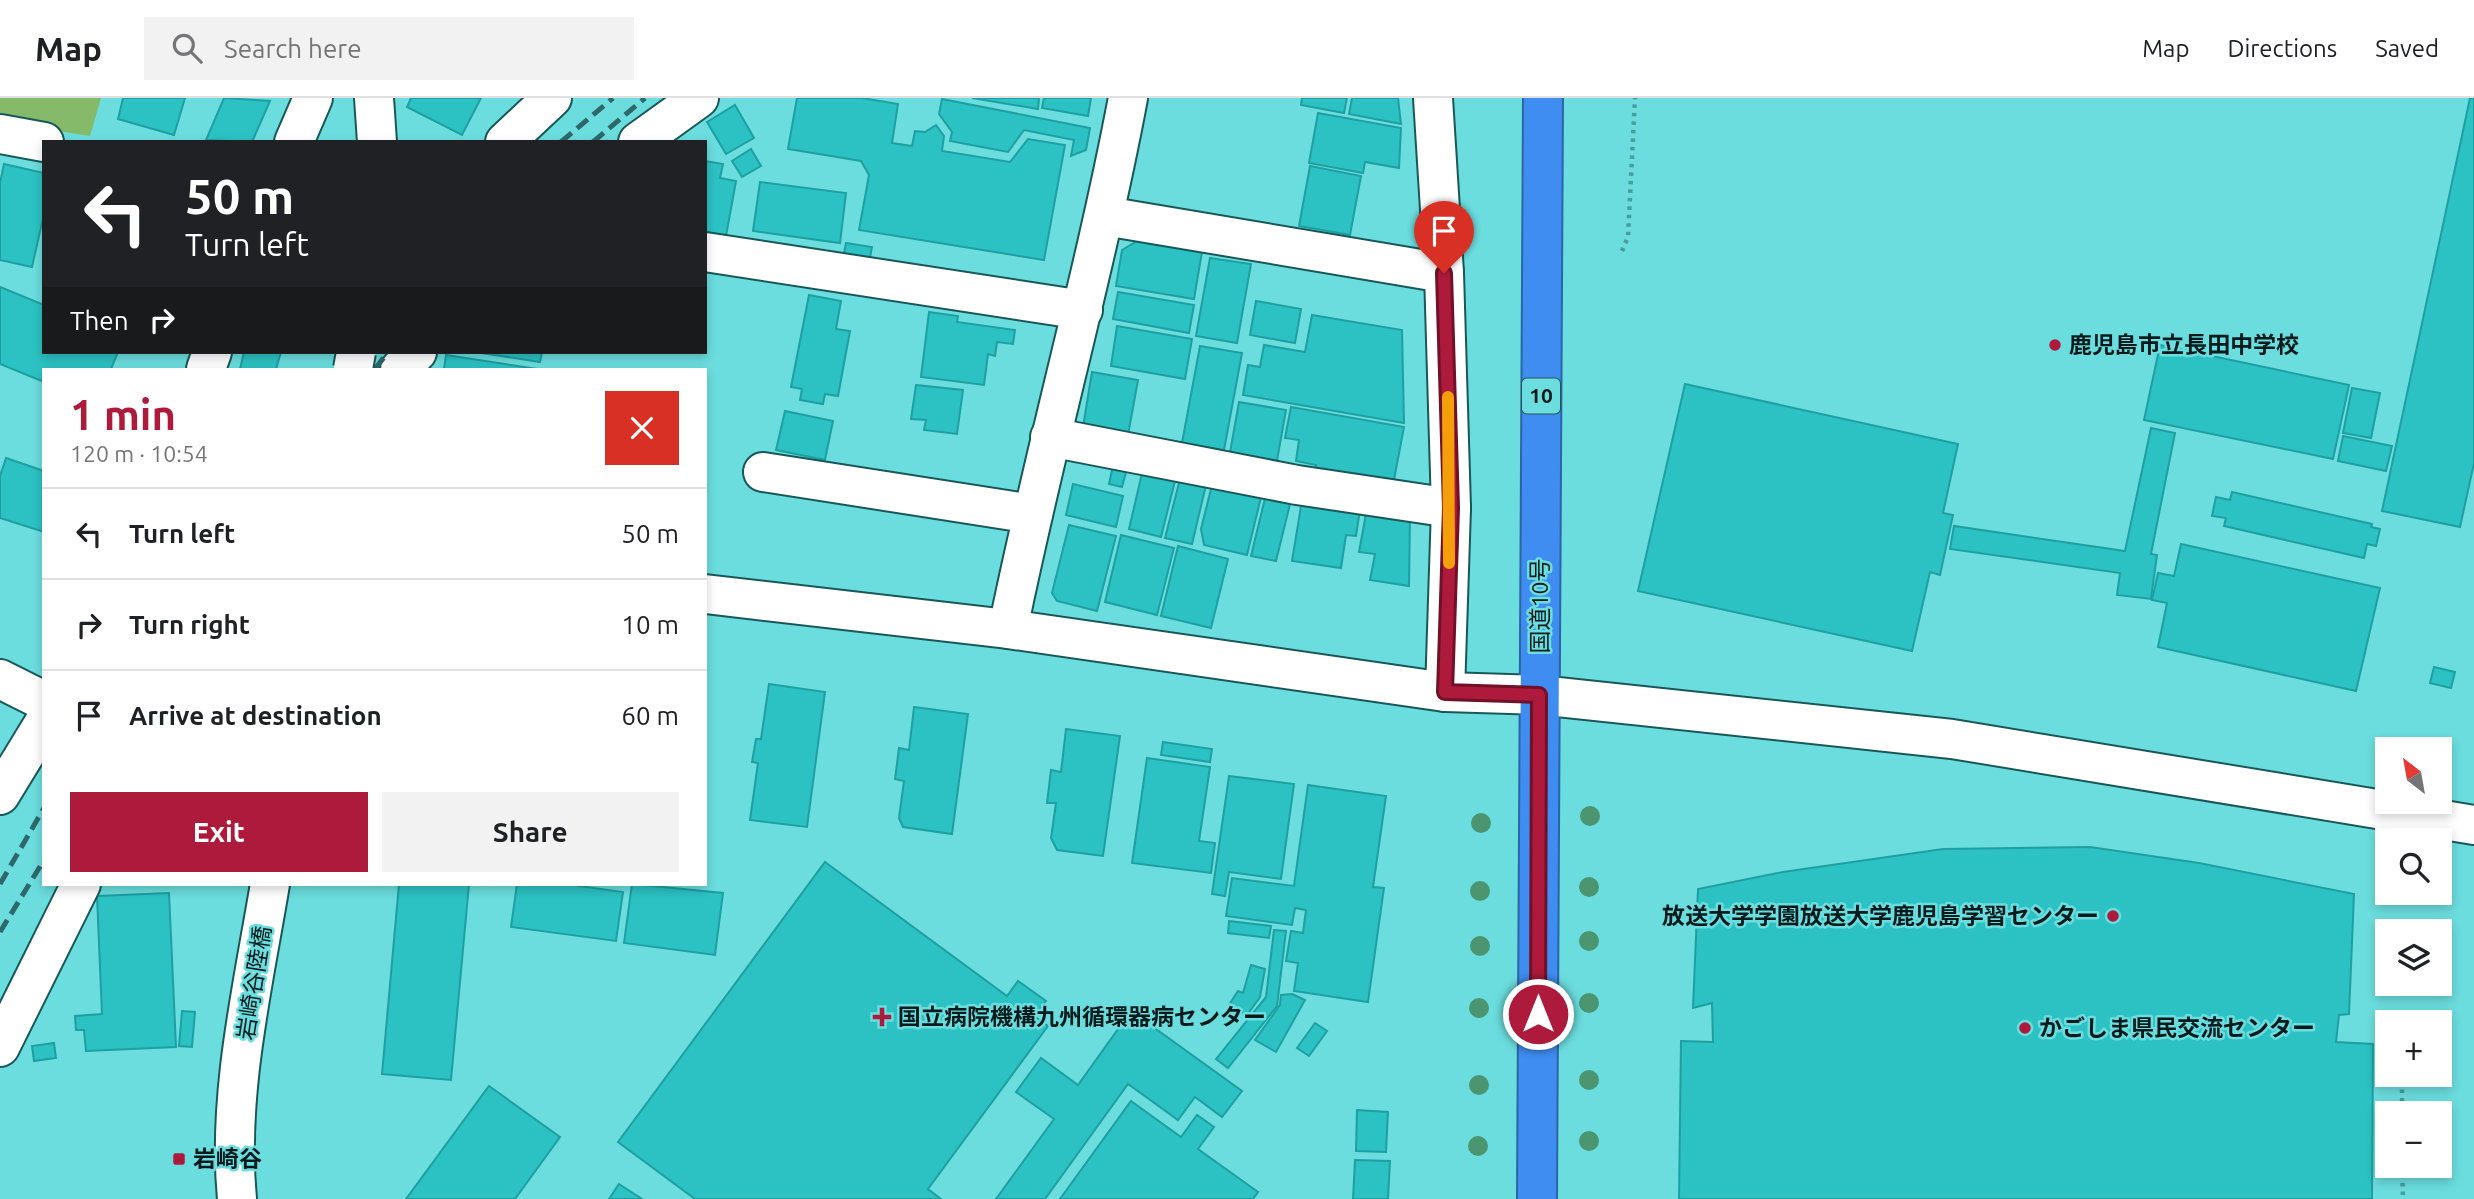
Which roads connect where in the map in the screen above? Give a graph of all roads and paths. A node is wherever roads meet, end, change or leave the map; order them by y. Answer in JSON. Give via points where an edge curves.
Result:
{"nodes":[{"id":1,"x":313,"y":98,"type":"edge"},
{"id":2,"x":374,"y":98,"type":"edge"},
{"id":3,"x":552,"y":98,"type":"edge"},
{"id":4,"x":699,"y":98,"type":"edge"},
{"id":5,"x":1128,"y":98,"type":"edge"},
{"id":6,"x":1433,"y":98,"type":"edge"},
{"id":7,"x":1543,"y":98,"type":"edge"},
{"id":8,"x":1635,"y":98,"type":"edge"},
{"id":9,"x":0,"y":134,"type":"edge"},
{"id":10,"x":295,"y":140,"type":"edge"},
{"id":11,"x":377,"y":140,"type":"edge"},
{"id":12,"x":507,"y":140,"type":"edge"},
{"id":13,"x":641,"y":140,"type":"edge"},
{"id":14,"x":42,"y":142,"type":"edge"},
{"id":15,"x":1105,"y":216,"type":"junction"},
{"id":16,"x":1622,"y":251,"type":"dead end"},
{"id":17,"x":707,"y":252,"type":"edge"},
{"id":18,"x":1444,"y":273,"type":"junction"},
{"id":19,"x":1083,"y":310,"type":"junction"},
{"id":20,"x":415,"y":354,"type":"edge"},
{"id":21,"x":401,"y":368,"type":"edge"},
{"id":22,"x":1050,"y":437,"type":"junction"},
{"id":23,"x":763,"y":472,"type":"dead end"},
{"id":24,"x":1451,"y":508,"type":"junction"},
{"id":25,"x":1033,"y":514,"type":"junction"},
{"id":26,"x":707,"y":594,"type":"edge"},
{"id":27,"x":1008,"y":629,"type":"junction"},
{"id":28,"x":0,"y":679,"type":"edge"},
{"id":29,"x":1445,"y":692,"type":"junction"},
{"id":30,"x":1539,"y":695,"type":"junction"},
{"id":31,"x":42,"y":700,"type":"edge"},
{"id":32,"x":42,"y":726,"type":"edge"},
{"id":33,"x":0,"y":795,"type":"edge"},
{"id":34,"x":2474,"y":825,"type":"edge"},
{"id":35,"x":80,"y":886,"type":"edge"},
{"id":36,"x":270,"y":886,"type":"edge"},
{"id":37,"x":0,"y":1047,"type":"edge"},
{"id":38,"x":2402,"y":1178,"type":"edge"},
{"id":39,"x":237,"y":1199,"type":"edge"},
{"id":40,"x":1537,"y":1199,"type":"edge"},
{"id":41,"x":2403,"y":1199,"type":"edge"}],
"edges":[{"from":1,"to":10,"type":"street"},
{"from":2,"to":11,"type":"street"},
{"from":3,"to":12,"type":"street"},
{"from":4,"to":13,"type":"street"},
{"from":5,"to":15,"type":"street"},
{"from":6,"to":18,"type":"street"},
{"from":7,"to":30,"type":"highway","name":"国道10号","number":"10"},
{"from":8,"to":16,"type":"path","via":[[1628,237]]},
{"from":9,"to":14,"type":"street"},
{"from":15,"to":18,"type":"street"},
{"from":15,"to":19,"type":"street"},
{"from":17,"to":19,"type":"street"},
{"from":18,"to":24,"type":"street"},
{"from":19,"to":22,"type":"street"},
{"from":20,"to":21,"type":"street"},
{"from":22,"to":24,"type":"street","via":[[1297,485]]},
{"from":22,"to":25,"type":"street"},
{"from":23,"to":25,"type":"street"},
{"from":24,"to":29,"type":"street"},
{"from":25,"to":27,"type":"street"},
{"from":26,"to":27,"type":"street"},
{"from":27,"to":29,"type":"street"},
{"from":28,"to":31,"type":"street"},
{"from":29,"to":30,"type":"street"},
{"from":30,"to":34,"type":"street","via":[[1952,739]]},
{"from":30,"to":40,"type":"highway","name":"国道10号","number":"10"},
{"from":32,"to":33,"type":"street"},
{"from":35,"to":37,"type":"street"},
{"from":36,"to":39,"type":"street","name":"岩崎谷陸橋","via":[[239,1083]]},
{"from":38,"to":41,"type":"path"}]}
